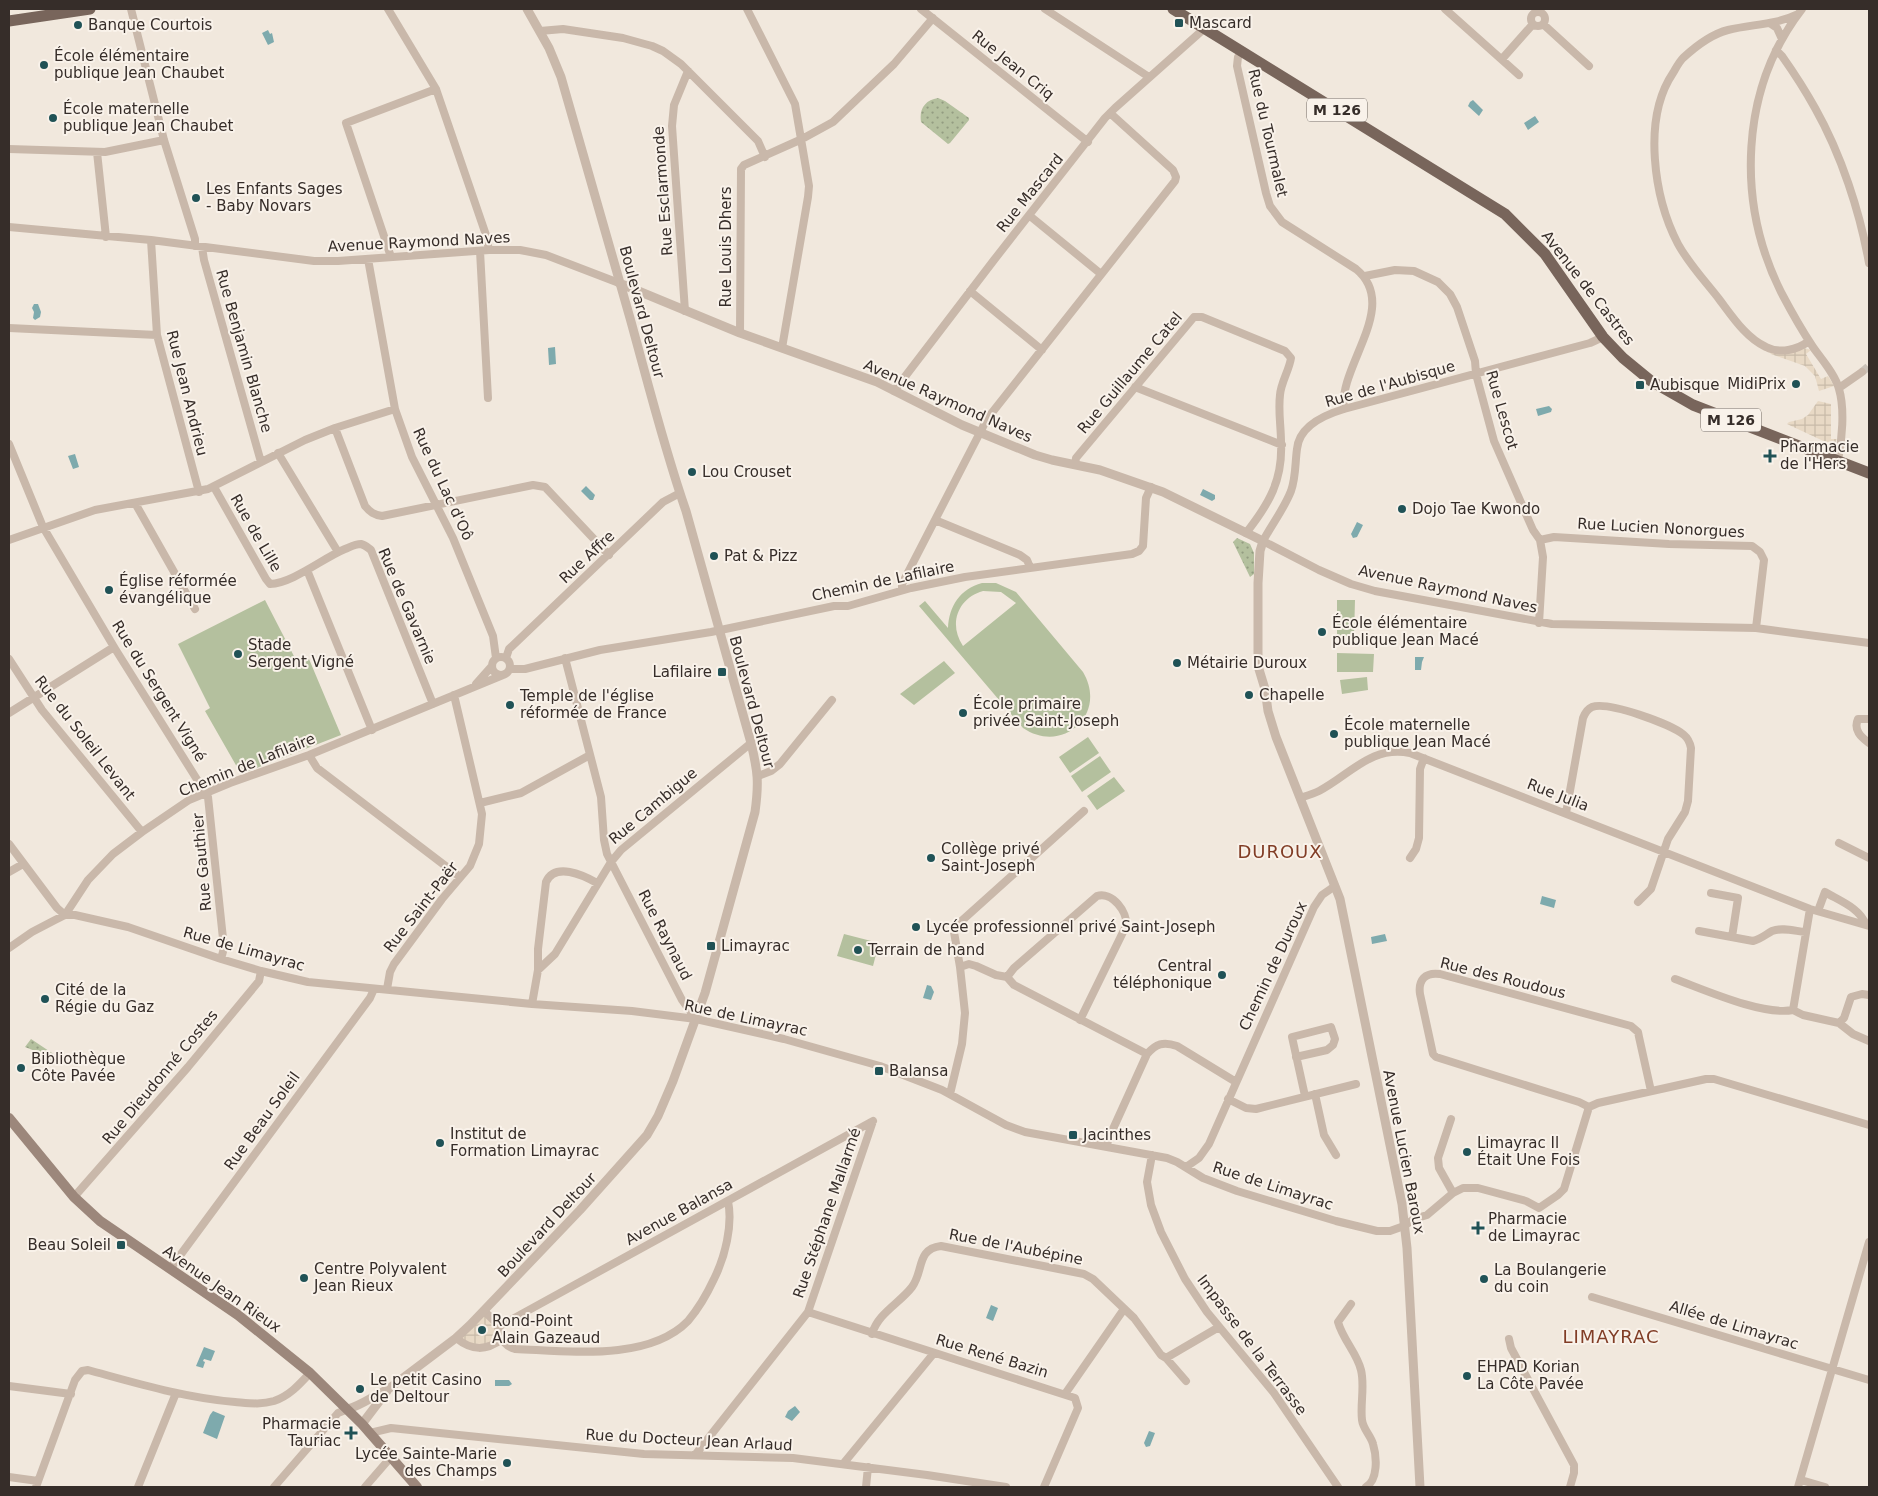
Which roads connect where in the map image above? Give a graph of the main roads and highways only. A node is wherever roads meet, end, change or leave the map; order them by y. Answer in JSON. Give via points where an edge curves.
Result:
{"nodes":[{"id":1,"x":39,"y":9,"type":"edge"},
{"id":2,"x":1173,"y":9,"type":"edge"},
{"id":3,"x":75,"y":10,"type":"edge"},
{"id":4,"x":29,"y":18,"type":"junction"},
{"id":5,"x":9,"y":21,"type":"edge"},
{"id":6,"x":1869,"y":473,"type":"edge"},
{"id":7,"x":9,"y":1118,"type":"edge"},
{"id":8,"x":417,"y":1487,"type":"edge"}],
"edges":[{"from":1,"to":4,"type":"main road"},
{"from":2,"to":6,"type":"main road","name":"Avenue de Castres","number":"M 126","via":[[1505,214],[1545,254],[1603,337],[1642,374],[1693,406]]},
{"from":3,"to":4,"type":"main road"},
{"from":4,"to":5,"type":"main road"},
{"from":7,"to":8,"type":"main road","name":"Avenue Jean Rieux","via":[[74,1197],[100,1221],[238,1315],[310,1373],[348,1409]]}]}
